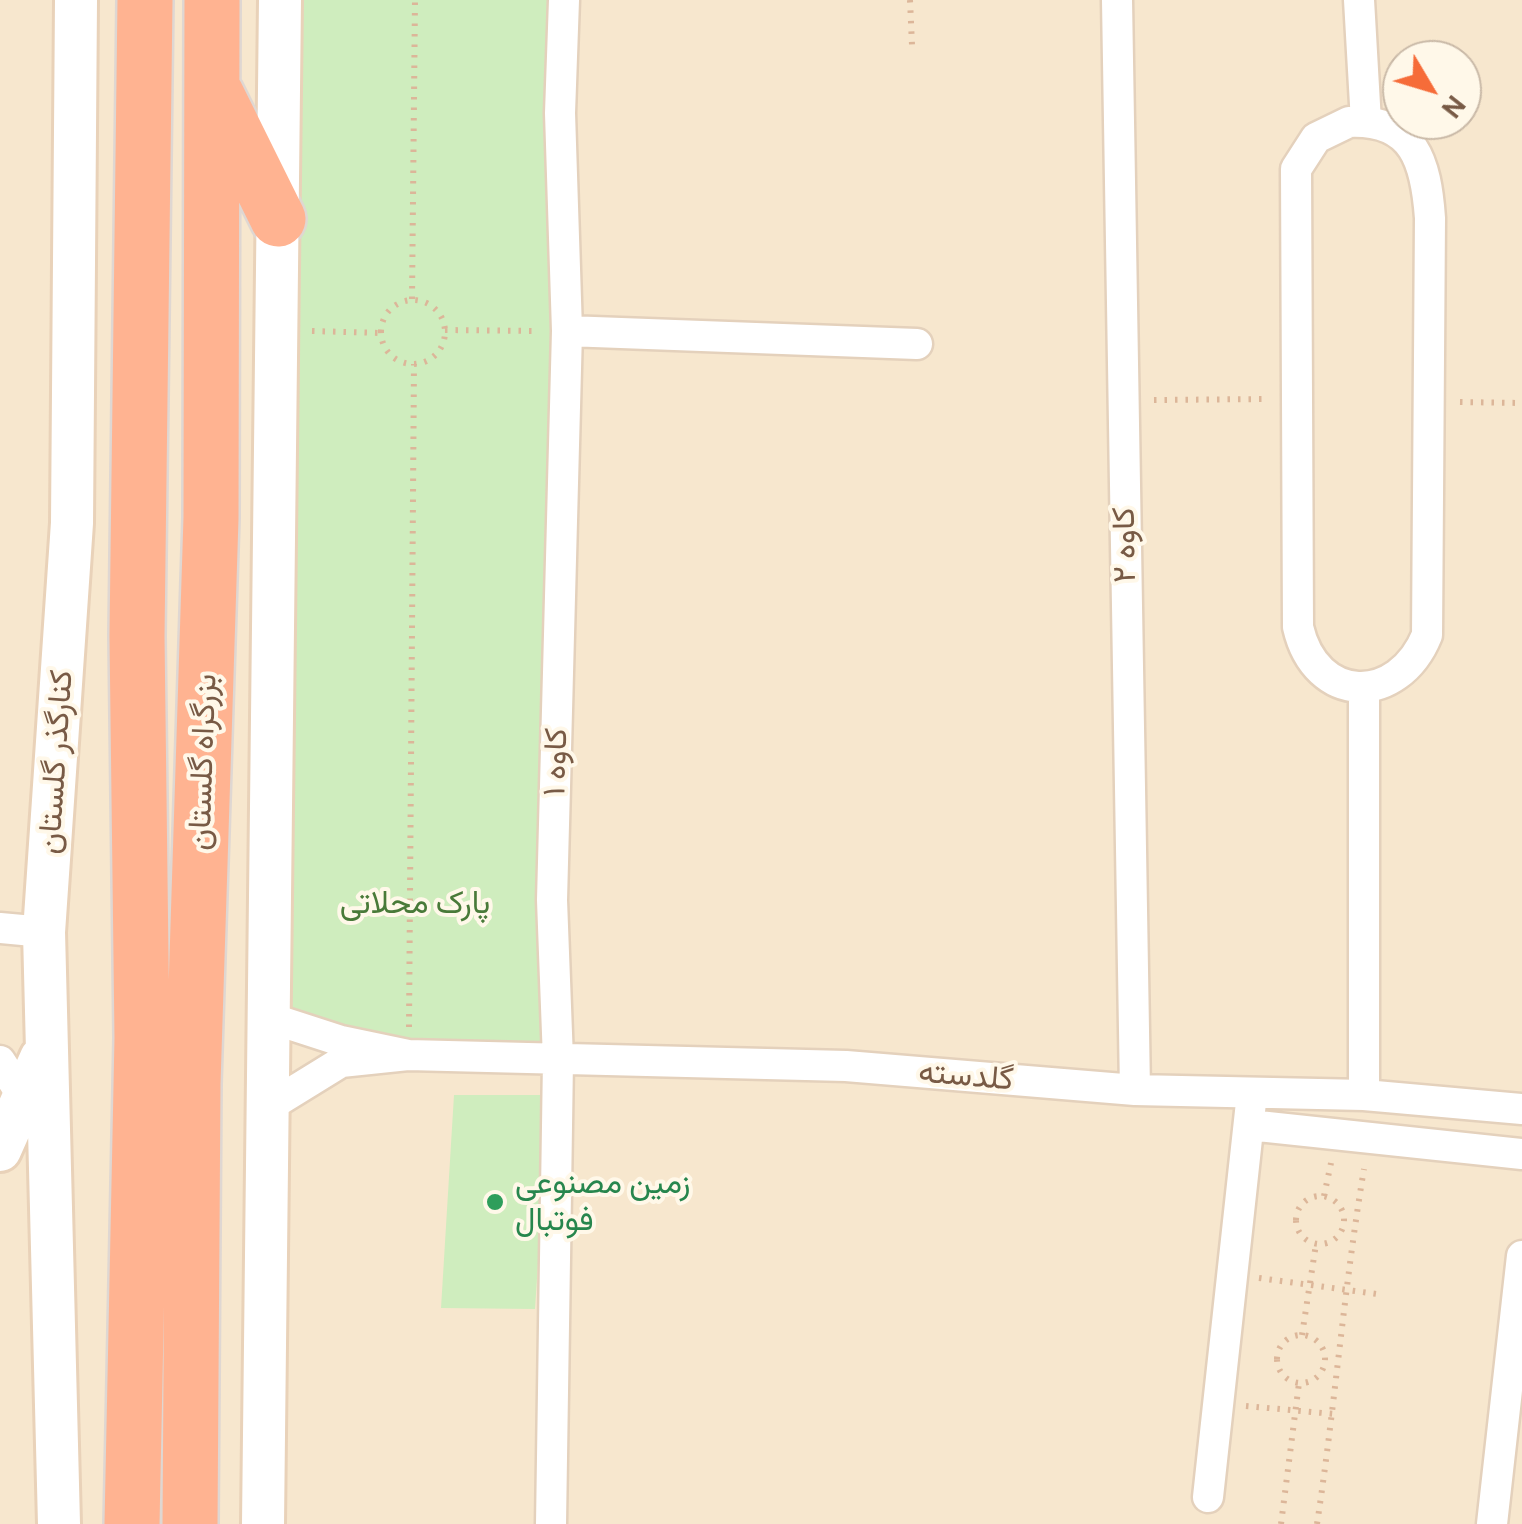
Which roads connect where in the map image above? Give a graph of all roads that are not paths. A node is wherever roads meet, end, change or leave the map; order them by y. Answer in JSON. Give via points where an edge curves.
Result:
{"nodes":[{"id":1,"x":76,"y":0,"type":"edge"},
{"id":2,"x":145,"y":0,"type":"edge"},
{"id":3,"x":212,"y":0,"type":"edge"},
{"id":4,"x":280,"y":0,"type":"edge"},
{"id":5,"x":564,"y":0,"type":"edge"},
{"id":6,"x":1117,"y":0,"type":"edge"},
{"id":7,"x":1359,"y":0,"type":"edge"},
{"id":8,"x":210,"y":82,"type":"junction"},
{"id":9,"x":1366,"y":122,"type":"junction"},
{"id":10,"x":278,"y":218,"type":"junction"},
{"id":11,"x":567,"y":331,"type":"junction"},
{"id":12,"x":916,"y":344,"type":"dead end"},
{"id":13,"x":1364,"y":687,"type":"junction"},
{"id":14,"x":0,"y":928,"type":"edge"},
{"id":15,"x":44,"y":932,"type":"junction"},
{"id":16,"x":270,"y":1018,"type":"junction"},
{"id":17,"x":48,"y":1039,"type":"junction"},
{"id":18,"x":408,"y":1056,"type":"junction"},
{"id":19,"x":558,"y":1060,"type":"junction"},
{"id":20,"x":0,"y":1062,"type":"edge"},
{"id":21,"x":1135,"y":1090,"type":"junction"},
{"id":22,"x":1252,"y":1092,"type":"junction"},
{"id":23,"x":1364,"y":1095,"type":"junction"},
{"id":24,"x":25,"y":1100,"type":"junction"},
{"id":25,"x":268,"y":1107,"type":"junction"},
{"id":26,"x":1522,"y":1109,"type":"edge"},
{"id":27,"x":1249,"y":1126,"type":"junction"},
{"id":28,"x":51,"y":1139,"type":"junction"},
{"id":29,"x":0,"y":1150,"type":"edge"},
{"id":30,"x":1522,"y":1154,"type":"edge"},
{"id":31,"x":1522,"y":1256,"type":"edge"},
{"id":32,"x":1208,"y":1496,"type":"dead end"},
{"id":33,"x":59,"y":1524,"type":"edge"},
{"id":34,"x":132,"y":1524,"type":"edge"},
{"id":35,"x":190,"y":1524,"type":"edge"},
{"id":36,"x":263,"y":1524,"type":"edge"},
{"id":37,"x":551,"y":1524,"type":"edge"},
{"id":38,"x":1492,"y":1524,"type":"edge"}],
"edges":[{"from":1,"to":15,"type":"street","name":"کنارگذر گلستان","via":[[72,523]]},
{"from":2,"to":34,"type":"highway","name":"بزرگراه گلستان","via":[[136,636],[142,1038]]},
{"from":3,"to":8,"type":"highway","name":"بزرگراه گلستان"},
{"from":4,"to":10,"type":"street"},
{"from":5,"to":11,"type":"street","name":"کاوه ۱","via":[[560,113]]},
{"from":6,"to":21,"type":"street","name":"کاوه ۲"},
{"from":7,"to":9,"type":"street"},
{"from":8,"to":10,"type":"highway"},
{"from":8,"to":35,"type":"highway","name":"بزرگراه گلستان","via":[[211,518],[194,1083]]},
{"from":9,"to":13,"type":"street","via":[[1402,136],[1425,167],[1430,218],[1428,634],[1402,675]]},
{"from":9,"to":13,"type":"street","via":[[1316,138],[1296,169],[1295,399],[1300,637],[1316,668],[1334,681]]},
{"from":10,"to":16,"type":"street"},
{"from":11,"to":12,"type":"street"},
{"from":11,"to":19,"type":"street","name":"کاوه ۱","via":[[552,900]]},
{"from":13,"to":23,"type":"street"},
{"from":14,"to":15,"type":"street"},
{"from":15,"to":17,"type":"street","name":"کنارگذر گلستان"},
{"from":16,"to":18,"type":"street"},
{"from":16,"to":25,"type":"street"},
{"from":17,"to":24,"type":"street"},
{"from":17,"to":28,"type":"street","name":"کنارگذر گلستان"},
{"from":18,"to":19,"type":"street","name":"گلدسته"},
{"from":18,"to":25,"type":"street","via":[[340,1062]]},
{"from":19,"to":21,"type":"street","name":"گلدسته","via":[[846,1066]]},
{"from":19,"to":37,"type":"street","name":"کاوه ۱"},
{"from":20,"to":24,"type":"street"},
{"from":21,"to":22,"type":"street","name":"گلدسته"},
{"from":22,"to":23,"type":"street","name":"گلدسته"},
{"from":22,"to":27,"type":"street"},
{"from":23,"to":26,"type":"street","name":"گلدسته"},
{"from":24,"to":28,"type":"street"},
{"from":24,"to":29,"type":"street"},
{"from":25,"to":36,"type":"street"},
{"from":27,"to":30,"type":"street"},
{"from":27,"to":32,"type":"street"},
{"from":28,"to":33,"type":"street","name":"کنارگذر گلستان"},
{"from":31,"to":38,"type":"street"}]}
